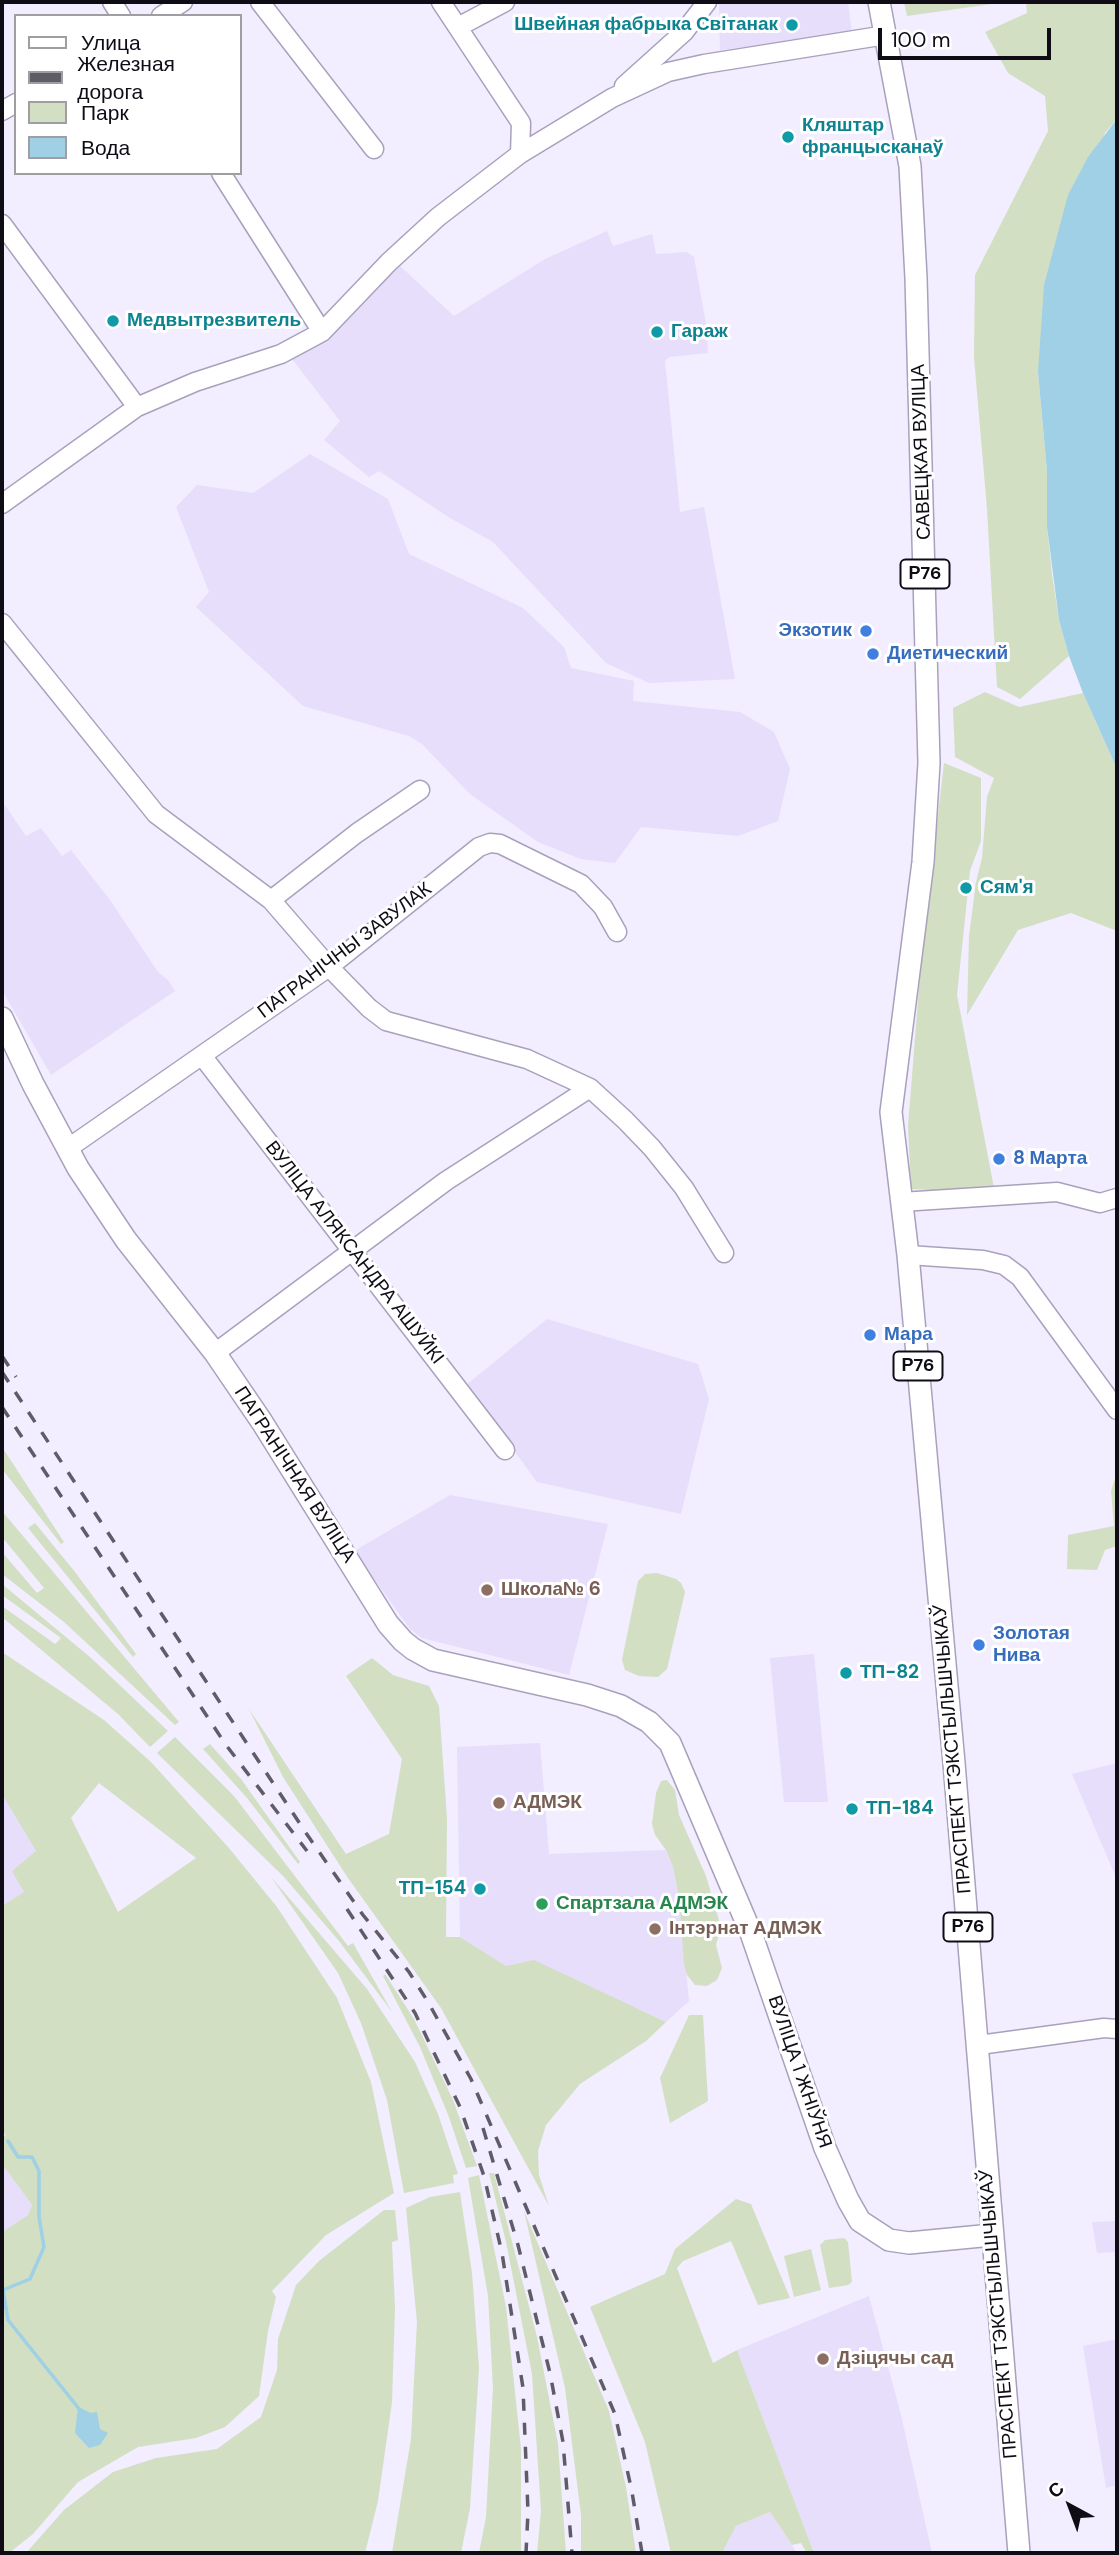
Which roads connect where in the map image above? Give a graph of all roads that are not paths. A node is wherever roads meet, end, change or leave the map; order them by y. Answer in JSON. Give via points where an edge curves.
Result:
{"nodes":[{"id":1,"x":183,"y":2,"type":"edge"},
{"id":2,"x":260,"y":2,"type":"edge"},
{"id":3,"x":441,"y":2,"type":"edge"},
{"id":4,"x":505,"y":2,"type":"edge"},
{"id":5,"x":707,"y":2,"type":"edge"},
{"id":6,"x":879,"y":2,"type":"edge"},
{"id":7,"x":164,"y":14,"type":"edge"},
{"id":8,"x":458,"y":27,"type":"junction"},
{"id":9,"x":886,"y":35,"type":"junction"},
{"id":10,"x":612,"y":98,"type":"junction"},
{"id":11,"x":374,"y":149,"type":"dead end"},
{"id":12,"x":520,"y":154,"type":"junction"},
{"id":13,"x":222,"y":175,"type":"edge"},
{"id":14,"x":2,"y":224,"type":"edge"},
{"id":15,"x":322,"y":332,"type":"junction"},
{"id":16,"x":137,"y":407,"type":"junction"},
{"id":17,"x":2,"y":504,"type":"edge"},
{"id":18,"x":2,"y":623,"type":"edge"},
{"id":19,"x":420,"y":790,"type":"dead end"},
{"id":20,"x":271,"y":900,"type":"junction"},
{"id":21,"x":617,"y":932,"type":"dead end"},
{"id":22,"x":329,"y":967,"type":"junction"},
{"id":23,"x":2,"y":1018,"type":"edge"},
{"id":24,"x":203,"y":1057,"type":"junction"},
{"id":25,"x":590,"y":1088,"type":"junction"},
{"id":26,"x":891,"y":1112,"type":"joint"},
{"id":27,"x":67,"y":1149,"type":"junction"},
{"id":28,"x":1117,"y":1198,"type":"edge"},
{"id":29,"x":901,"y":1202,"type":"junction"},
{"id":30,"x":352,"y":1252,"type":"junction"},
{"id":31,"x":724,"y":1253,"type":"dead end"},
{"id":32,"x":908,"y":1255,"type":"junction"},
{"id":33,"x":215,"y":1353,"type":"junction"},
{"id":34,"x":1117,"y":1410,"type":"edge"},
{"id":35,"x":505,"y":1450,"type":"dead end"},
{"id":36,"x":692,"y":1793,"type":"joint"},
{"id":37,"x":1117,"y":2028,"type":"edge"},
{"id":38,"x":979,"y":2045,"type":"junction"},
{"id":39,"x":992,"y":2235,"type":"junction"},
{"id":40,"x":1019,"y":2553,"type":"edge"}],
"edges":[{"from":1,"to":7,"type":"street"},
{"from":2,"to":11,"type":"street"},
{"from":3,"to":8,"type":"street"},
{"from":4,"to":8,"type":"street"},
{"from":5,"to":10,"type":"street","via":[[684,32]]},
{"from":6,"to":9,"type":"main road","name":"САВЕЦКАЯ ВУЛІЦА","number":"Р76"},
{"from":8,"to":12,"type":"street","via":[[521,123]]},
{"from":9,"to":10,"type":"street","via":[[692,66]]},
{"from":9,"to":26,"type":"main road","name":"САВЕЦКАЯ ВУЛІЦА","number":"Р76","via":[[910,166],[929,763],[923,862]]},
{"from":10,"to":12,"type":"street"},
{"from":12,"to":15,"type":"street","via":[[438,217]]},
{"from":13,"to":15,"type":"street"},
{"from":14,"to":16,"type":"street"},
{"from":15,"to":16,"type":"street","via":[[281,354]]},
{"from":16,"to":17,"type":"street"},
{"from":18,"to":20,"type":"street","via":[[156,814]]},
{"from":19,"to":20,"type":"street"},
{"from":20,"to":22,"type":"street"},
{"from":21,"to":22,"type":"street","name":"ПАГРАНІЧНЫ ЗАВУЛАК","via":[[603,907],[581,884],[490,842]]},
{"from":22,"to":24,"type":"street","name":"ПАГРАНІЧНЫ ЗАВУЛАК"},
{"from":22,"to":25,"type":"street","via":[[386,1021],[527,1059]]},
{"from":23,"to":27,"type":"main road","name":"ПАГРАНІЧНАЯ ВУЛІЦА"},
{"from":24,"to":27,"type":"street","name":"ПАГРАНІЧНЫ ЗАВУЛАК"},
{"from":24,"to":30,"type":"street","name":"ВУЛІЦА АЛЯКСАНДРА АШУЙКІ"},
{"from":25,"to":30,"type":"street","via":[[446,1181]]},
{"from":25,"to":31,"type":"street","via":[[652,1148],[684,1188]]},
{"from":26,"to":29,"type":"main road","name":"ПРАСПЕКТ ТЭКСТЫЛЬШЧЫКАЎ","number":"Р76"},
{"from":27,"to":33,"type":"main road","name":"ПАГРАНІЧНАЯ ВУЛІЦА","via":[[126,1240]]},
{"from":28,"to":29,"type":"street","via":[[1100,1203],[1057,1192]]},
{"from":29,"to":32,"type":"main road","name":"ПРАСПЕКТ ТЭКСТЫЛЬШЧЫКАЎ","number":"Р76"},
{"from":30,"to":33,"type":"street"},
{"from":30,"to":35,"type":"street","name":"ВУЛІЦА АЛЯКСАНДРА АШУЙКІ"},
{"from":32,"to":34,"type":"street","via":[[1004,1265],[1020,1277]]},
{"from":32,"to":38,"type":"main road","name":"ПРАСПЕКТ ТЭКСТЫЛЬШЧЫКАЎ","number":"Р76"},
{"from":33,"to":36,"type":"main road","name":"ПАГРАНІЧНАЯ ВУЛІЦА","via":[[403,1641],[433,1660],[621,1706],[649,1722],[670,1743]]},
{"from":36,"to":39,"type":"main road","name":"ВУЛІЦА 1 ЖНІЎНЯ","via":[[751,1933],[825,2148],[860,2221],[889,2240],[909,2243]]},
{"from":37,"to":38,"type":"street"},
{"from":38,"to":39,"type":"main road","name":"ПРАСПЕКТ ТЭКСТЫЛЬШЧЫКАЎ","number":"Р76"},
{"from":39,"to":40,"type":"main road","name":"ПРАСПЕКТ ТЭКСТЫЛЬШЧЫКАЎ","number":"Р76"}]}
